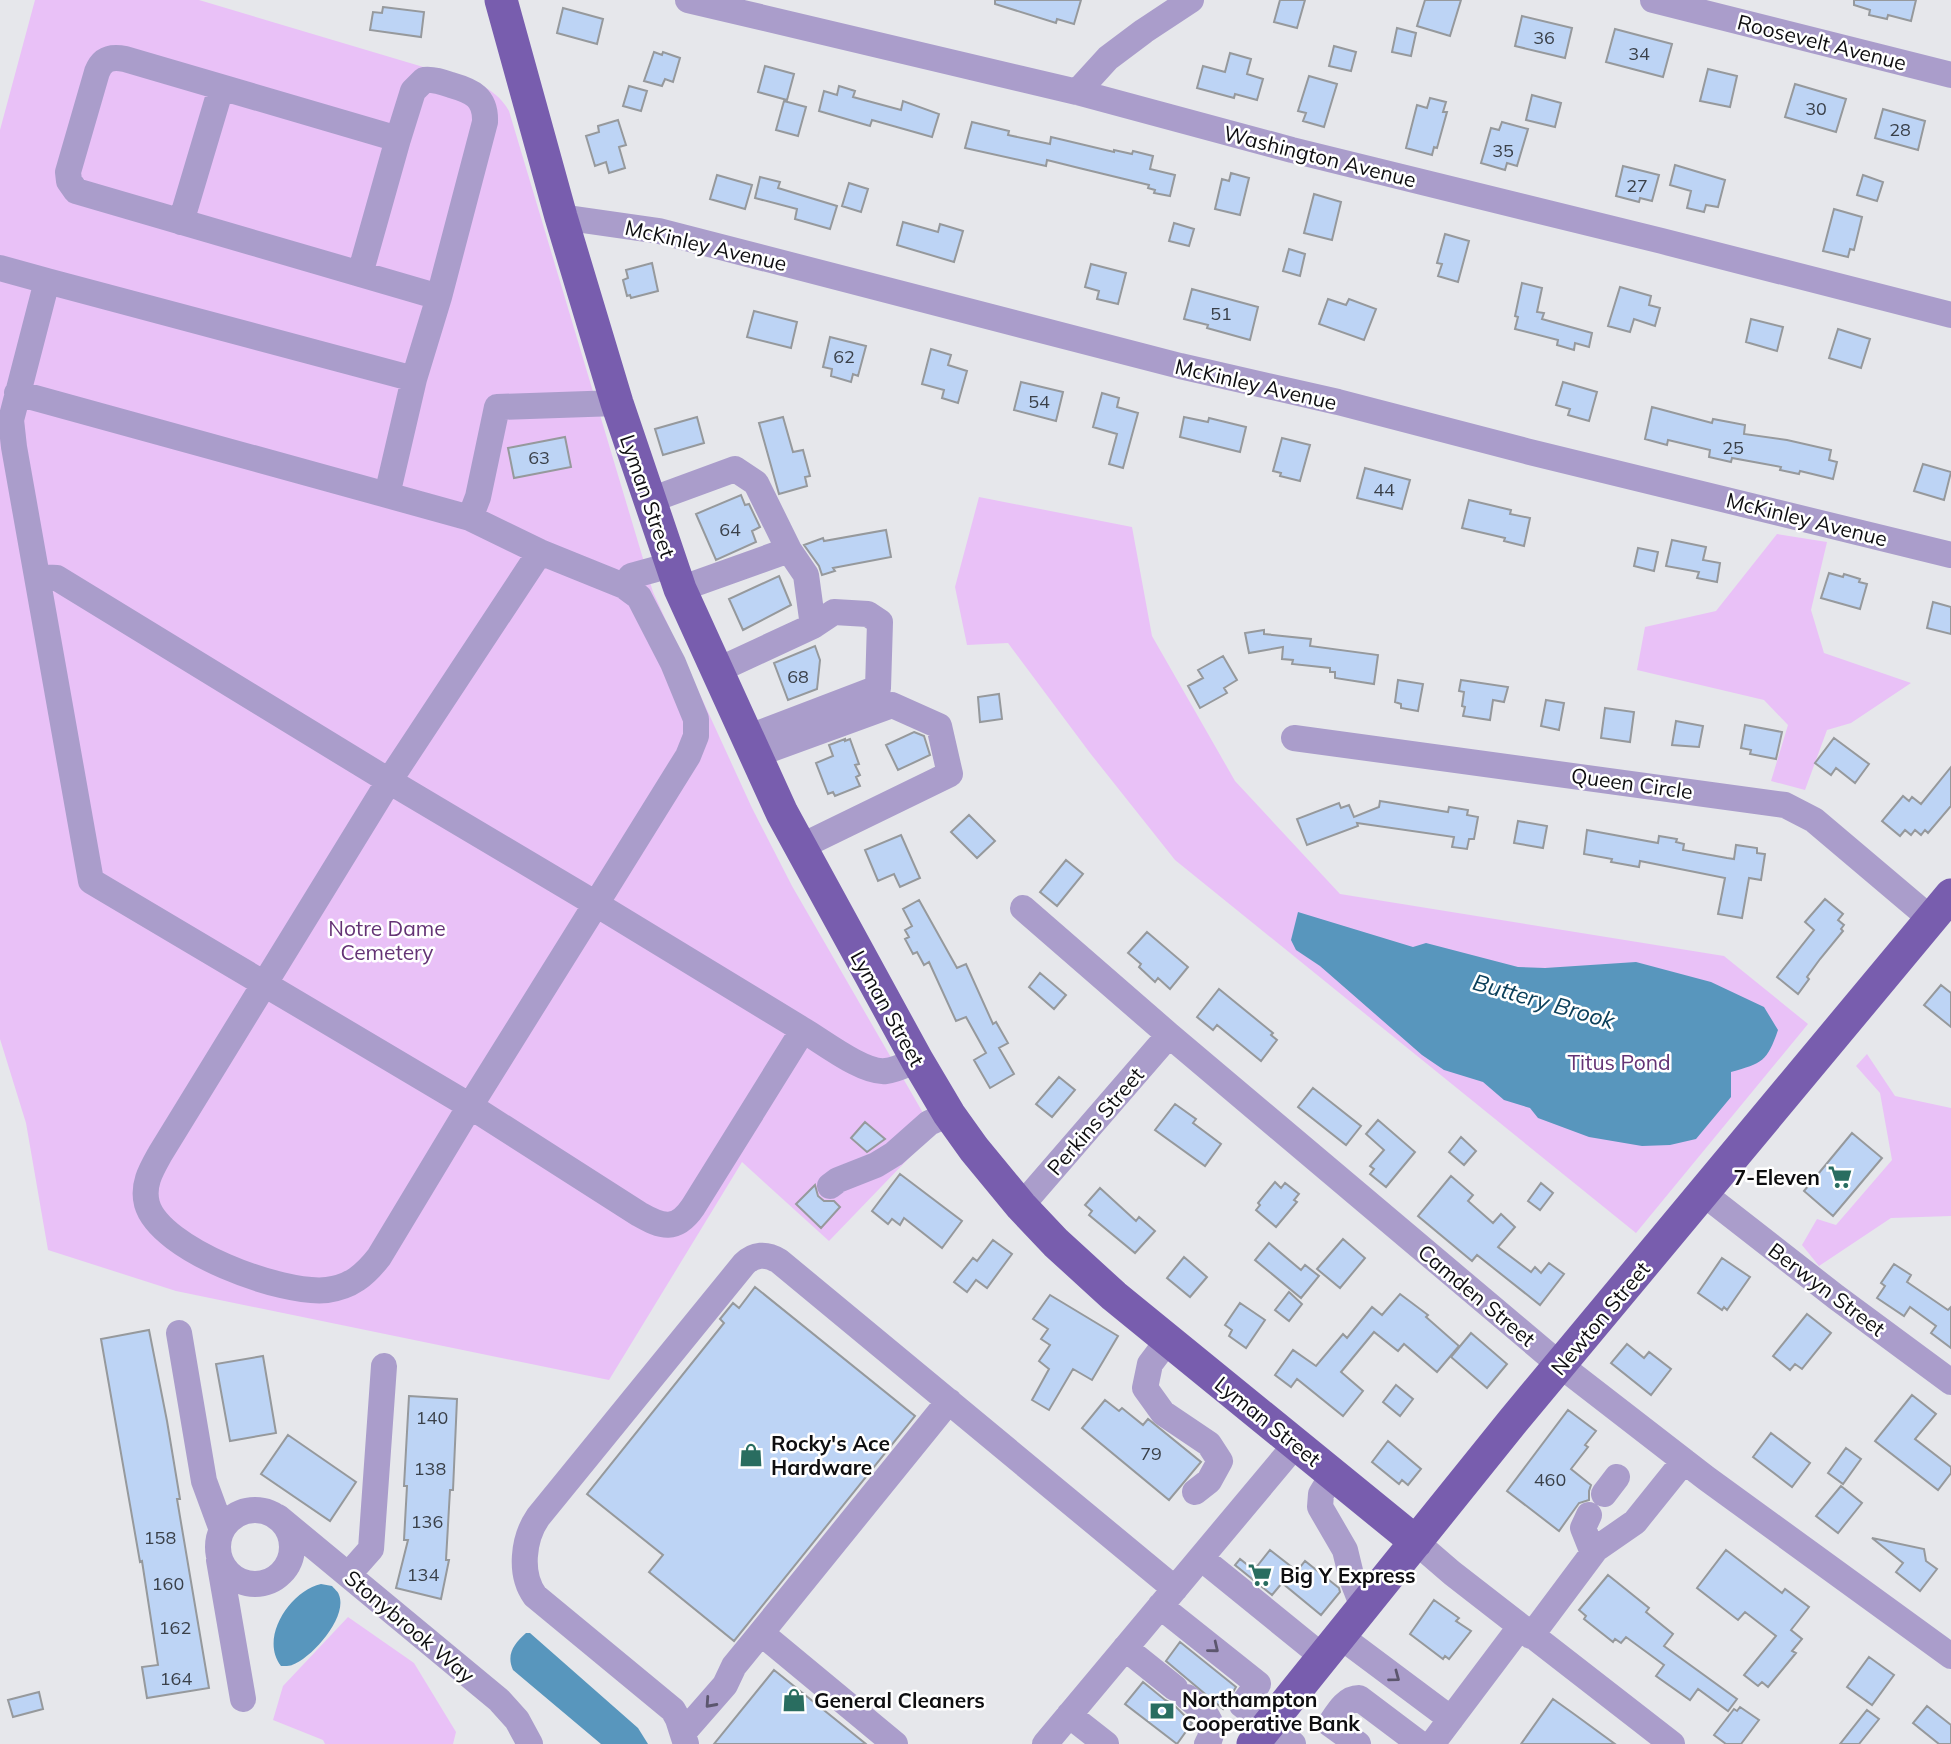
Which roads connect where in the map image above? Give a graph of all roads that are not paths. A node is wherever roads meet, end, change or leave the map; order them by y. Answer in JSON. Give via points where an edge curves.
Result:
{"nodes":[{"id":1,"x":501,"y":0,"type":"edge"},
{"id":2,"x":688,"y":0,"type":"edge"},
{"id":3,"x":1191,"y":0,"type":"edge"},
{"id":4,"x":1653,"y":0,"type":"edge"},
{"id":5,"x":1951,"y":75,"type":"edge"},
{"id":6,"x":221,"y":88,"type":"junction"},
{"id":7,"x":1077,"y":92,"type":"junction"},
{"id":8,"x":398,"y":139,"type":"junction"},
{"id":9,"x":561,"y":217,"type":"junction"},
{"id":10,"x":181,"y":222,"type":"junction"},
{"id":11,"x":0,"y":268,"type":"edge"},
{"id":12,"x":360,"y":274,"type":"junction"},
{"id":13,"x":47,"y":281,"type":"junction"},
{"id":14,"x":439,"y":297,"type":"junction"},
{"id":15,"x":1951,"y":315,"type":"edge"},
{"id":16,"x":414,"y":379,"type":"junction"},
{"id":17,"x":17,"y":393,"type":"junction"},
{"id":18,"x":617,"y":403,"type":"junction"},
{"id":19,"x":387,"y":495,"type":"junction"},
{"id":20,"x":648,"y":500,"type":"junction"},
{"id":21,"x":470,"y":518,"type":"junction"},
{"id":22,"x":789,"y":550,"type":"junction"},
{"id":23,"x":540,"y":552,"type":"junction"},
{"id":24,"x":1951,"y":555,"type":"edge"},
{"id":25,"x":38,"y":577,"type":"junction"},
{"id":26,"x":675,"y":577,"type":"junction"},
{"id":27,"x":624,"y":586,"type":"junction"},
{"id":28,"x":813,"y":626,"type":"junction"},
{"id":29,"x":716,"y":671,"type":"junction"},
{"id":30,"x":1294,"y":738,"type":"dead end"},
{"id":31,"x":751,"y":747,"type":"junction"},
{"id":32,"x":389,"y":781,"type":"junction"},
{"id":33,"x":800,"y":847,"type":"junction"},
{"id":34,"x":596,"y":904,"type":"junction"},
{"id":35,"x":1941,"y":907,"type":"edge"},
{"id":36,"x":1023,"y":908,"type":"dead end"},
{"id":37,"x":265,"y":984,"type":"junction"},
{"id":38,"x":803,"y":1030,"type":"junction"},
{"id":39,"x":1169,"y":1035,"type":"junction"},
{"id":40,"x":917,"y":1060,"type":"junction"},
{"id":41,"x":470,"y":1107,"type":"junction"},
{"id":42,"x":949,"y":1114,"type":"junction"},
{"id":43,"x":830,"y":1186,"type":"dead end"},
{"id":44,"x":1704,"y":1194,"type":"junction"},
{"id":45,"x":1021,"y":1206,"type":"junction"},
{"id":46,"x":179,"y":1333,"type":"dead end"},
{"id":47,"x":1168,"y":1340,"type":"junction"},
{"id":48,"x":1560,"y":1365,"type":"junction"},
{"id":49,"x":384,"y":1366,"type":"dead end"},
{"id":50,"x":1951,"y":1382,"type":"edge"},
{"id":51,"x":948,"y":1401,"type":"junction"},
{"id":52,"x":1296,"y":1444,"type":"junction"},
{"id":53,"x":1684,"y":1461,"type":"junction"},
{"id":54,"x":1333,"y":1474,"type":"junction"},
{"id":55,"x":1195,"y":1492,"type":"dead end"},
{"id":56,"x":1604,"y":1495,"type":"dead end"},
{"id":57,"x":278,"y":1517,"type":"junction"},
{"id":58,"x":220,"y":1540,"type":"junction"},
{"id":59,"x":1416,"y":1542,"type":"junction"},
{"id":60,"x":1593,"y":1553,"type":"junction"},
{"id":61,"x":1200,"y":1558,"type":"junction"},
{"id":62,"x":348,"y":1575,"type":"junction"},
{"id":63,"x":1168,"y":1597,"type":"junction"},
{"id":64,"x":1363,"y":1607,"type":"junction"},
{"id":65,"x":1526,"y":1631,"type":"junction"},
{"id":66,"x":761,"y":1633,"type":"junction"},
{"id":67,"x":1331,"y":1646,"type":"junction"},
{"id":68,"x":1125,"y":1648,"type":"junction"},
{"id":69,"x":1951,"y":1656,"type":"edge"},
{"id":70,"x":243,"y":1699,"type":"dead end"},
{"id":71,"x":1069,"y":1715,"type":"junction"},
{"id":72,"x":1451,"y":1719,"type":"junction"},
{"id":73,"x":684,"y":1738,"type":"edge"},
{"id":74,"x":1271,"y":1738,"type":"edge"},
{"id":75,"x":530,"y":1744,"type":"edge"},
{"id":76,"x":895,"y":1744,"type":"edge"},
{"id":77,"x":1045,"y":1744,"type":"edge"},
{"id":78,"x":1106,"y":1744,"type":"edge"},
{"id":79,"x":1207,"y":1744,"type":"edge"},
{"id":80,"x":1358,"y":1744,"type":"edge"},
{"id":81,"x":1420,"y":1744,"type":"edge"},
{"id":82,"x":1432,"y":1744,"type":"edge"},
{"id":83,"x":1672,"y":1744,"type":"edge"}],
"edges":[{"from":1,"to":9,"type":"main road","name":"Lyman Street"},
{"from":2,"to":7,"type":"street","name":"Washington Avenue"},
{"from":3,"to":7,"type":"street","via":[[1108,58]]},
{"from":4,"to":5,"type":"street","name":"Roosevelt Avenue"},
{"from":6,"to":8,"type":"street"},
{"from":6,"to":10,"type":"street"},
{"from":6,"to":10,"type":"street","via":[[118,58],[102,63],[97,72],[69,181],[76,191]]},
{"from":7,"to":15,"type":"street","name":"Washington Avenue"},
{"from":8,"to":12,"type":"street"},
{"from":8,"to":14,"type":"street","via":[[413,91],[424,80],[470,90],[483,103],[484,126]]},
{"from":9,"to":18,"type":"main road","name":"Lyman Street"},
{"from":9,"to":24,"type":"street","name":"McKinley Avenue","via":[[659,231],[1154,360]]},
{"from":10,"to":12,"type":"street"},
{"from":11,"to":13,"type":"street"},
{"from":12,"to":14,"type":"street"},
{"from":13,"to":16,"type":"street"},
{"from":13,"to":17,"type":"street"},
{"from":14,"to":16,"type":"street"},
{"from":16,"to":19,"type":"street"},
{"from":17,"to":19,"type":"street"},
{"from":17,"to":25,"type":"street","via":[[12,433]]},
{"from":18,"to":20,"type":"main road","name":"Lyman Street"},
{"from":18,"to":21,"type":"street","via":[[497,407]]},
{"from":19,"to":21,"type":"street"},
{"from":20,"to":22,"type":"street","via":[[735,469],[756,483]]},
{"from":20,"to":26,"type":"main road","name":"Lyman Street"},
{"from":21,"to":23,"type":"street"},
{"from":22,"to":26,"type":"street"},
{"from":22,"to":28,"type":"street","via":[[806,575]]},
{"from":23,"to":27,"type":"street"},
{"from":23,"to":32,"type":"street"},
{"from":25,"to":32,"type":"street","via":[[57,579]]},
{"from":25,"to":37,"type":"street","via":[[91,881]]},
{"from":26,"to":27,"type":"street","via":[[631,576]]},
{"from":26,"to":29,"type":"main road","name":"Lyman Street"},
{"from":27,"to":34,"type":"street","via":[[639,597],[673,663],[696,719],[696,736]]},
{"from":28,"to":29,"type":"street"},
{"from":28,"to":31,"type":"street","via":[[834,612],[868,614],[880,622],[877,688]]},
{"from":29,"to":31,"type":"main road","name":"Lyman Street"},
{"from":30,"to":35,"type":"street","name":"Queen Circle","via":[[1785,805]]},
{"from":31,"to":33,"type":"main road","name":"Lyman Street"},
{"from":31,"to":33,"type":"street","via":[[892,705],[939,726],[950,774]]},
{"from":32,"to":34,"type":"street"},
{"from":32,"to":37,"type":"street"},
{"from":33,"to":40,"type":"main road","name":"Lyman Street"},
{"from":34,"to":38,"type":"street"},
{"from":34,"to":41,"type":"street"},
{"from":35,"to":44,"type":"main road","name":"Newton Street"},
{"from":36,"to":39,"type":"street","name":"Camden Street"},
{"from":37,"to":41,"type":"street"},
{"from":37,"to":41,"type":"street","via":[[148,1174],[146,1202],[152,1217],[176,1239],[265,1282],[328,1290],[355,1281],[379,1256]]},
{"from":38,"to":40,"type":"street","via":[[877,1071]]},
{"from":38,"to":41,"type":"street","via":[[687,1216],[672,1225],[639,1214]]},
{"from":39,"to":45,"type":"street","name":"Perkins Street"},
{"from":39,"to":48,"type":"street","name":"Camden Street"},
{"from":40,"to":42,"type":"main road","name":"Lyman Street"},
{"from":42,"to":43,"type":"street","via":[[929,1123],[877,1165]]},
{"from":42,"to":45,"type":"main road","name":"Lyman Street"},
{"from":44,"to":48,"type":"main road","name":"Newton Street"},
{"from":44,"to":50,"type":"street","name":"Berwyn Street"},
{"from":45,"to":47,"type":"main road","name":"Lyman Street","via":[[1065,1252]]},
{"from":46,"to":58,"type":"street","via":[[204,1481]]},
{"from":47,"to":52,"type":"main road","name":"Lyman Street"},
{"from":47,"to":55,"type":"street","via":[[1150,1364],[1145,1388],[1163,1413],[1209,1444],[1220,1461],[1209,1481]]},
{"from":48,"to":53,"type":"street","name":"Camden Street"},
{"from":48,"to":59,"type":"main road","name":"Newton Street"},
{"from":49,"to":62,"type":"street","via":[[371,1549]]},
{"from":51,"to":63,"type":"street"},
{"from":51,"to":66,"type":"street"},
{"from":51,"to":73,"type":"street","via":[[779,1261],[757,1256],[746,1262],[538,1517],[530,1532],[525,1562],[532,1592],[668,1705]]},
{"from":52,"to":54,"type":"main road","name":"Lyman Street"},
{"from":52,"to":61,"type":"street"},
{"from":53,"to":60,"type":"street","via":[[1635,1522]]},
{"from":53,"to":69,"type":"street","name":"Camden Street"},
{"from":54,"to":59,"type":"main road","name":"Lyman Street"},
{"from":54,"to":64,"type":"street","via":[[1321,1494],[1320,1507],[1345,1550]]},
{"from":56,"to":60,"type":"street","via":[[1583,1528]]},
{"from":57,"to":58,"type":"street","via":[[265,1511],[237,1514]]},
{"from":57,"to":58,"type":"street","via":[[291,1535],[292,1550],[285,1570],[274,1580],[252,1584],[238,1580],[226,1571]]},
{"from":57,"to":62,"type":"street","name":"Stonybrook Way"},
{"from":58,"to":70,"type":"street"},
{"from":59,"to":64,"type":"main road","name":"Newton Street"},
{"from":59,"to":65,"type":"street","name":"Lyman Street"},
{"from":60,"to":65,"type":"street"},
{"from":61,"to":63,"type":"street"},
{"from":61,"to":67,"type":"street"},
{"from":62,"to":75,"type":"street","name":"Stonybrook Way","via":[[499,1700]]},
{"from":63,"to":68,"type":"street"},
{"from":63,"to":74,"type":"street","one_way":true,"via":[[1258,1684],[1242,1705]]},
{"from":64,"to":67,"type":"main road","name":"Newton Street"},
{"from":65,"to":72,"type":"street"},
{"from":65,"to":83,"type":"street","name":"Lyman Street"},
{"from":66,"to":73,"type":"street","one_way":true},
{"from":66,"to":76,"type":"street"},
{"from":67,"to":72,"type":"street","one_way":true},
{"from":67,"to":74,"type":"main road","name":"Newton Street"},
{"from":68,"to":71,"type":"street"},
{"from":68,"to":79,"type":"street","via":[[1203,1710],[1212,1728]]},
{"from":71,"to":77,"type":"street"},
{"from":71,"to":78,"type":"street"},
{"from":72,"to":82,"type":"street"},
{"from":80,"to":81,"type":"street","via":[[1330,1724],[1354,1698]]}]}
